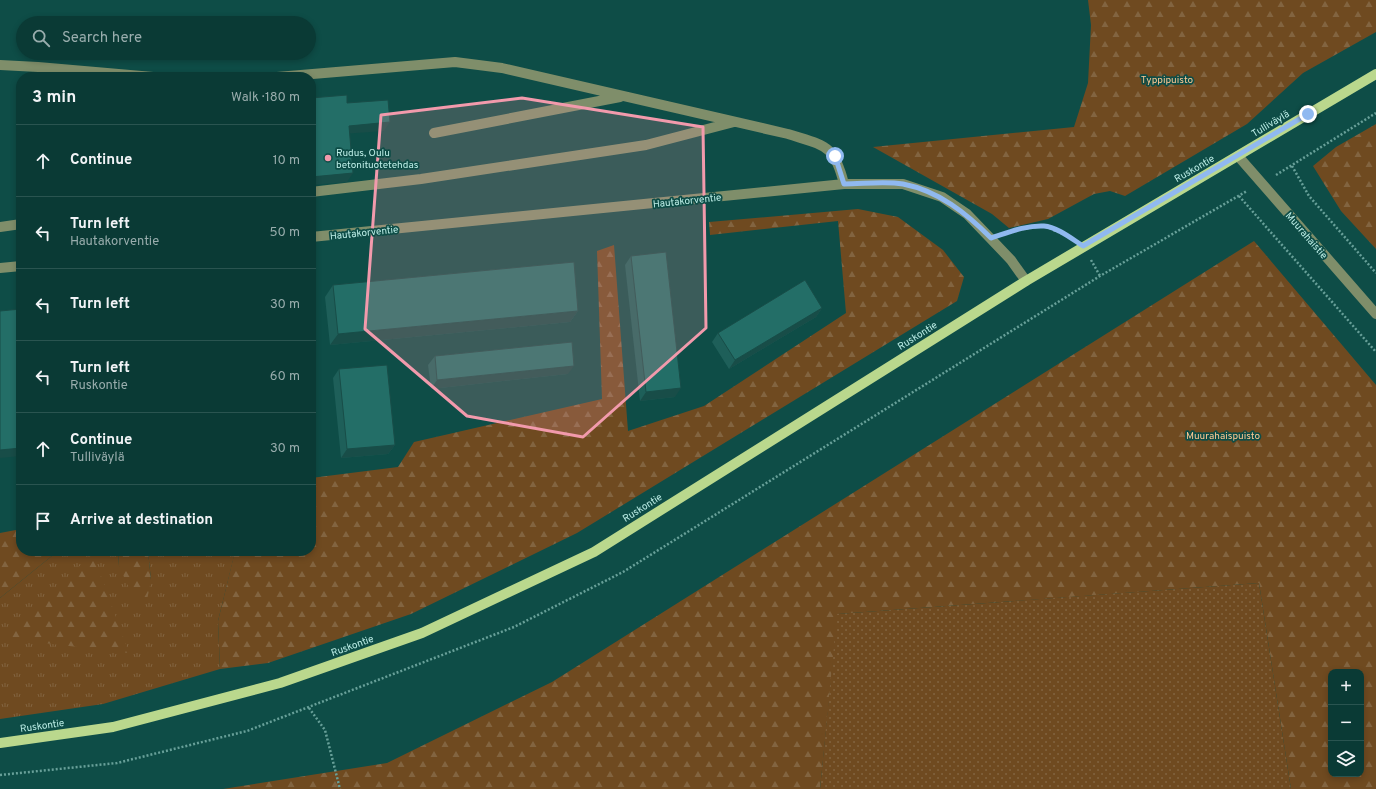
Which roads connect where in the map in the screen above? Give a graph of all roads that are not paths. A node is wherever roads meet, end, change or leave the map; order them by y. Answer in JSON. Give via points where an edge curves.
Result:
{"nodes":[{"id":1,"x":0,"y":66,"type":"edge"},
{"id":2,"x":96,"y":72,"type":"edge"},
{"id":3,"x":316,"y":74,"type":"edge"},
{"id":4,"x":1376,"y":74,"type":"edge"},
{"id":5,"x":624,"y":96,"type":"junction"},
{"id":6,"x":736,"y":122,"type":"junction"},
{"id":7,"x":434,"y":133,"type":"dead end"},
{"id":8,"x":1238,"y":156,"type":"junction"},
{"id":9,"x":844,"y":184,"type":"junction"},
{"id":10,"x":316,"y":191,"type":"edge"},
{"id":11,"x":16,"y":225,"type":"edge"},
{"id":12,"x":0,"y":227,"type":"edge"},
{"id":13,"x":316,"y":237,"type":"edge"},
{"id":14,"x":16,"y":266,"type":"edge"},
{"id":15,"x":0,"y":268,"type":"edge"},
{"id":16,"x":1026,"y":281,"type":"junction"},
{"id":17,"x":1376,"y":314,"type":"edge"},
{"id":18,"x":0,"y":743,"type":"edge"}],
"edges":[{"from":1,"to":2,"type":"street"},
{"from":3,"to":5,"type":"street","via":[[455,62],[502,68]]},
{"from":4,"to":8,"type":"main road","name":"Tulliväylä"},
{"from":5,"to":6,"type":"street"},
{"from":5,"to":7,"type":"street"},
{"from":6,"to":9,"type":"street","via":[[788,134],[826,147],[835,156]]},
{"from":6,"to":10,"type":"street","via":[[646,145],[421,179]]},
{"from":8,"to":16,"type":"main road","name":"Ruskontie"},
{"from":8,"to":17,"type":"street","name":"Muurahaistie"},
{"from":9,"to":13,"type":"street","name":"Hautakorventie"},
{"from":9,"to":16,"type":"street","name":"Hautakorventie","via":[[903,184],[942,197],[967,214],[1011,260]]},
{"from":11,"to":12,"type":"street"},
{"from":14,"to":15,"type":"street"},
{"from":16,"to":18,"type":"main road","name":"Ruskontie","via":[[594,552],[422,633],[280,683],[113,726]]}]}
